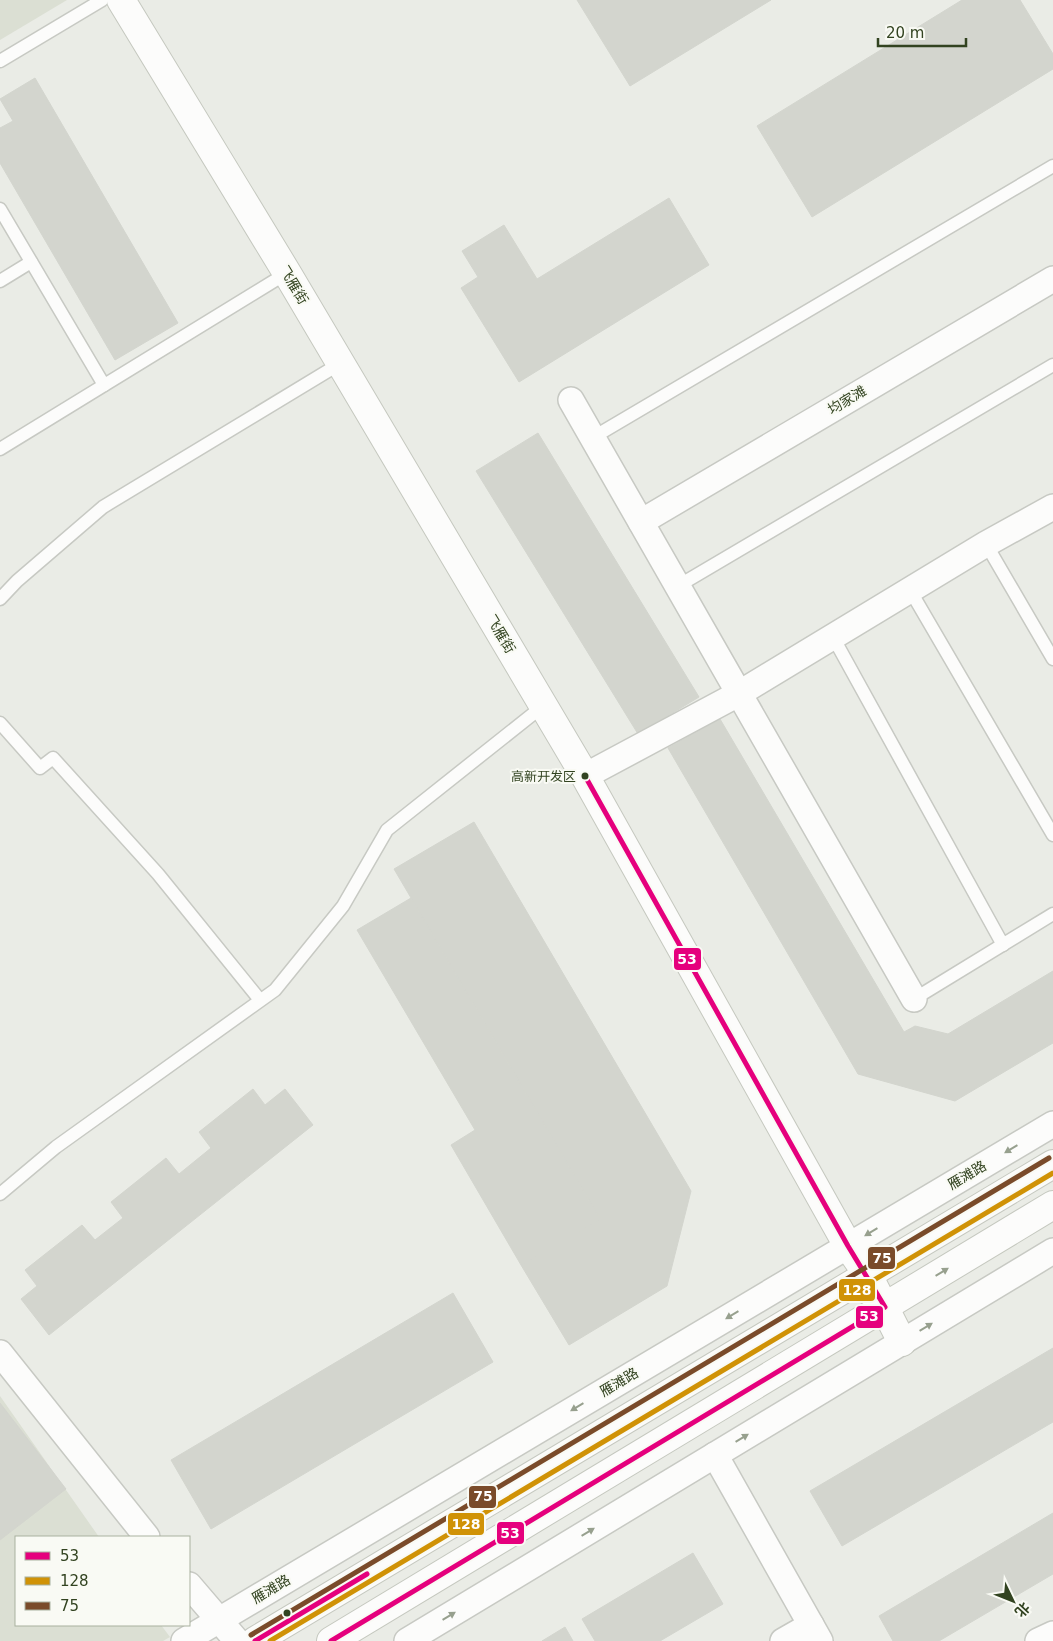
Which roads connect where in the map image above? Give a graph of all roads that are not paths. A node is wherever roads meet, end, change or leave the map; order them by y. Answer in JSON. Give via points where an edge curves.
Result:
{"nodes":[{"id":1,"x":102,"y":0,"type":"edge"},
{"id":2,"x":120,"y":0,"type":"edge"},
{"id":3,"x":0,"y":61,"type":"edge"},
{"id":4,"x":1053,"y":166,"type":"edge"},
{"id":5,"x":0,"y":209,"type":"edge"},
{"id":6,"x":31,"y":262,"type":"junction"},
{"id":7,"x":287,"y":273,"type":"junction"},
{"id":8,"x":1053,"y":279,"type":"edge"},
{"id":9,"x":0,"y":280,"type":"edge"},
{"id":10,"x":341,"y":363,"type":"junction"},
{"id":11,"x":1053,"y":365,"type":"edge"},
{"id":12,"x":104,"y":386,"type":"junction"},
{"id":13,"x":571,"y":400,"type":"dead end"},
{"id":14,"x":592,"y":438,"type":"junction"},
{"id":15,"x":0,"y":449,"type":"edge"},
{"id":16,"x":1053,"y":506,"type":"edge"},
{"id":17,"x":641,"y":522,"type":"junction"},
{"id":18,"x":986,"y":544,"type":"junction"},
{"id":19,"x":678,"y":586,"type":"junction"},
{"id":20,"x":910,"y":590,"type":"junction"},
{"id":21,"x":0,"y":599,"type":"edge"},
{"id":22,"x":833,"y":636,"type":"junction"},
{"id":23,"x":1053,"y":659,"type":"edge"},
{"id":24,"x":740,"y":693,"type":"junction"},
{"id":25,"x":543,"y":706,"type":"junction"},
{"id":26,"x":0,"y":723,"type":"edge"},
{"id":27,"x":585,"y":776,"type":"junction"},
{"id":28,"x":1053,"y":834,"type":"edge"},
{"id":29,"x":1053,"y":914,"type":"edge"},
{"id":30,"x":1003,"y":945,"type":"junction"},
{"id":31,"x":914,"y":999,"type":"joint"},
{"id":32,"x":260,"y":1000,"type":"junction"},
{"id":33,"x":1053,"y":1124,"type":"edge"},
{"id":34,"x":1053,"y":1164,"type":"edge"},
{"id":35,"x":0,"y":1194,"type":"edge"},
{"id":36,"x":1053,"y":1206,"type":"edge"},
{"id":37,"x":848,"y":1246,"type":"junction"},
{"id":38,"x":1053,"y":1251,"type":"edge"},
{"id":39,"x":868,"y":1275,"type":"junction"},
{"id":40,"x":885,"y":1307,"type":"junction"},
{"id":41,"x":902,"y":1342,"type":"junction"},
{"id":42,"x":0,"y":1353,"type":"edge"},
{"id":43,"x":715,"y":1455,"type":"junction"},
{"id":44,"x":146,"y":1536,"type":"edge"},
{"id":45,"x":190,"y":1586,"type":"edge"},
{"id":46,"x":219,"y":1620,"type":"junction"},
{"id":47,"x":815,"y":1633,"type":"edge"},
{"id":48,"x":1053,"y":1634,"type":"edge"},
{"id":49,"x":184,"y":1641,"type":"edge"},
{"id":50,"x":236,"y":1641,"type":"edge"},
{"id":51,"x":255,"y":1641,"type":"edge"},
{"id":52,"x":332,"y":1641,"type":"edge"},
{"id":53,"x":408,"y":1641,"type":"edge"},
{"id":54,"x":784,"y":1641,"type":"edge"},
{"id":55,"x":1038,"y":1641,"type":"edge"}],
"edges":[{"from":1,"to":3,"type":"lane"},
{"from":2,"to":7,"type":"main road","name":"飞雁街"},
{"from":4,"to":14,"type":"lane"},
{"from":5,"to":6,"type":"lane"},
{"from":6,"to":9,"type":"lane"},
{"from":6,"to":12,"type":"lane"},
{"from":7,"to":10,"type":"main road","name":"飞雁街"},
{"from":7,"to":12,"type":"lane"},
{"from":8,"to":17,"type":"street","name":"均家滩"},
{"from":10,"to":21,"type":"lane","via":[[103,507]]},
{"from":10,"to":25,"type":"main road","name":"飞雁街"},
{"from":11,"to":19,"type":"lane"},
{"from":12,"to":15,"type":"lane"},
{"from":13,"to":14,"type":"street"},
{"from":14,"to":17,"type":"street"},
{"from":16,"to":18,"type":"street"},
{"from":17,"to":19,"type":"street"},
{"from":18,"to":20,"type":"street"},
{"from":18,"to":23,"type":"lane"},
{"from":19,"to":24,"type":"street"},
{"from":20,"to":22,"type":"street"},
{"from":20,"to":28,"type":"lane"},
{"from":22,"to":24,"type":"street"},
{"from":22,"to":30,"type":"lane"},
{"from":24,"to":27,"type":"street"},
{"from":24,"to":31,"type":"street"},
{"from":25,"to":27,"type":"main road","name":"飞雁街"},
{"from":25,"to":32,"type":"lane","via":[[387,830],[343,906],[275,990]]},
{"from":26,"to":32,"type":"lane","via":[[40,768],[53,758],[158,874]]},
{"from":27,"to":37,"type":"main road","name":"飞雁街"},
{"from":29,"to":30,"type":"lane"},
{"from":30,"to":31,"type":"lane"},
{"from":32,"to":35,"type":"lane","via":[[56,1147]]},
{"from":33,"to":37,"type":"street","name":"雁滩路","one_way":true},
{"from":34,"to":39,"type":"main road"},
{"from":40,"to":36,"type":"main road","one_way":true},
{"from":37,"to":39,"type":"main road","name":"飞雁街"},
{"from":37,"to":46,"type":"street","name":"雁滩路","one_way":true},
{"from":41,"to":38,"type":"street","one_way":true},
{"from":39,"to":40,"type":"main road","name":"飞雁街"},
{"from":39,"to":51,"type":"main road"},
{"from":40,"to":41,"type":"main road","name":"飞雁街"},
{"from":40,"to":52,"type":"main road"},
{"from":43,"to":41,"type":"street","one_way":true},
{"from":42,"to":44,"type":"street"},
{"from":43,"to":47,"type":"street"},
{"from":53,"to":43,"type":"street","one_way":true},
{"from":45,"to":46,"type":"street"},
{"from":46,"to":49,"type":"street","name":"雁滩路"},
{"from":46,"to":50,"type":"street"},
{"from":47,"to":54,"type":"street"},
{"from":48,"to":55,"type":"street"}]}
